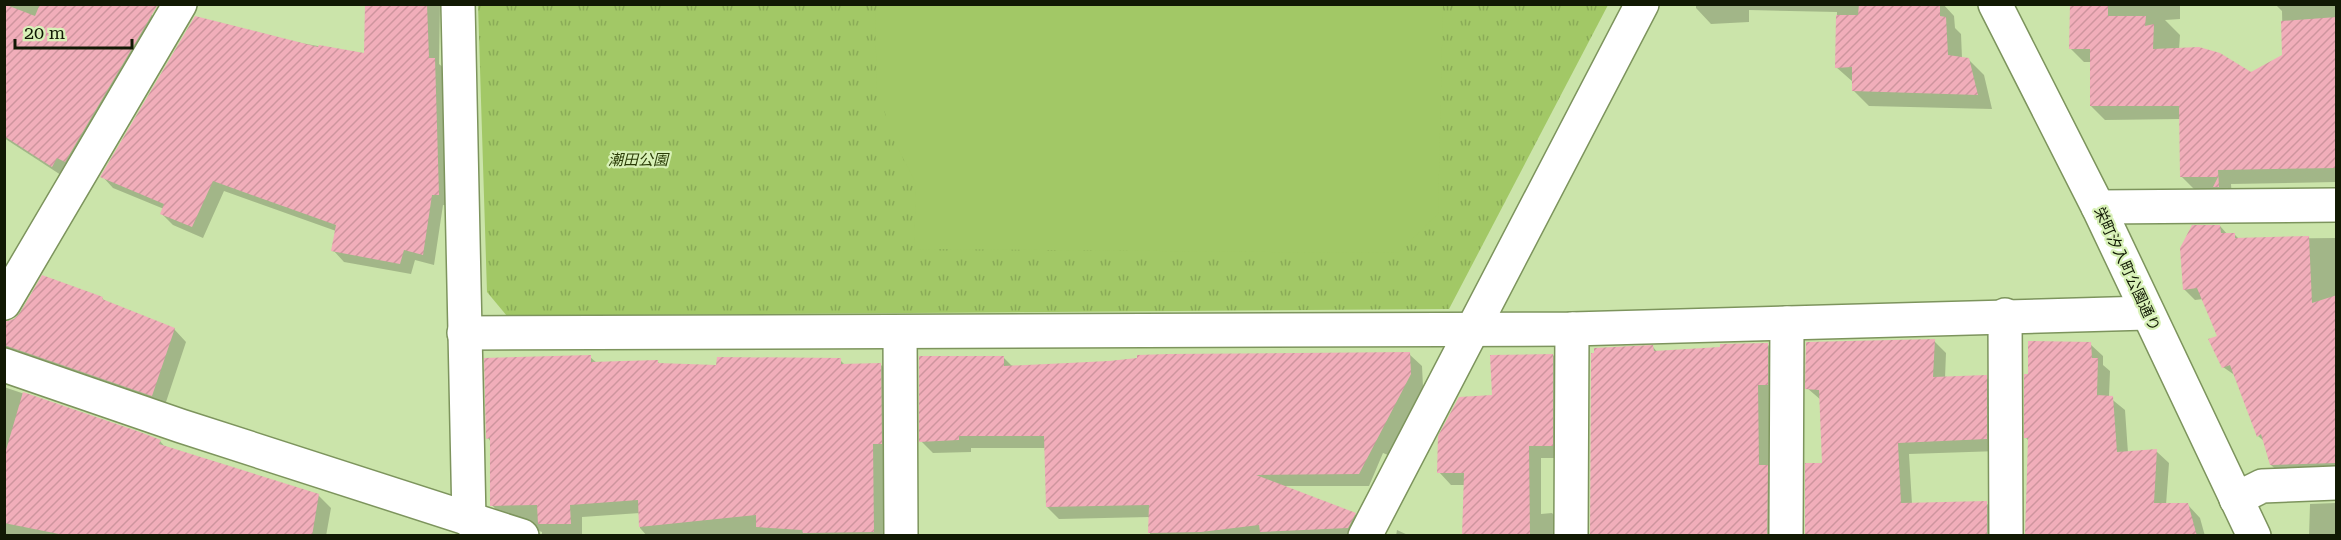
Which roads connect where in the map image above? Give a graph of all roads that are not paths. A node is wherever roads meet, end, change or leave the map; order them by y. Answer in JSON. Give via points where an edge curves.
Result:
{"nodes":[{"id":1,"x":180,"y":4,"type":"edge"},
{"id":2,"x":458,"y":4,"type":"edge"},
{"id":3,"x":1642,"y":4,"type":"edge"},
{"id":4,"x":1995,"y":4,"type":"edge"},
{"id":5,"x":2337,"y":205,"type":"edge"},
{"id":6,"x":2098,"y":207,"type":"junction"},
{"id":7,"x":4,"y":303,"type":"edge"},
{"id":8,"x":2147,"y":313,"type":"junction"},
{"id":9,"x":2006,"y":315,"type":"junction"},
{"id":10,"x":1787,"y":323,"type":"junction"},
{"id":11,"x":1572,"y":329,"type":"junction"},
{"id":12,"x":1470,"y":330,"type":"junction"},
{"id":13,"x":900,"y":332,"type":"junction"},
{"id":14,"x":465,"y":333,"type":"junction"},
{"id":15,"x":4,"y":365,"type":"edge"},
{"id":16,"x":2337,"y":483,"type":"edge"},
{"id":17,"x":2236,"y":499,"type":"junction"},
{"id":18,"x":469,"y":520,"type":"junction"},
{"id":19,"x":522,"y":536,"type":"edge"},
{"id":20,"x":901,"y":536,"type":"edge"},
{"id":21,"x":1365,"y":536,"type":"edge"},
{"id":22,"x":1571,"y":536,"type":"edge"},
{"id":23,"x":1786,"y":536,"type":"edge"},
{"id":24,"x":2006,"y":536,"type":"edge"},
{"id":25,"x":2254,"y":536,"type":"edge"}],
"edges":[{"from":1,"to":7,"type":"street"},
{"from":2,"to":14,"type":"street"},
{"from":3,"to":12,"type":"street"},
{"from":4,"to":6,"type":"street","name":"栄町汐入町公園通り"},
{"from":5,"to":6,"type":"street"},
{"from":6,"to":8,"type":"street","name":"栄町汐入町公園通り"},
{"from":8,"to":9,"type":"street"},
{"from":8,"to":17,"type":"street","name":"栄町汐入町公園通り"},
{"from":9,"to":10,"type":"street"},
{"from":9,"to":24,"type":"street"},
{"from":10,"to":11,"type":"street"},
{"from":10,"to":23,"type":"street"},
{"from":11,"to":12,"type":"street"},
{"from":11,"to":22,"type":"street"},
{"from":12,"to":13,"type":"street"},
{"from":12,"to":21,"type":"street"},
{"from":13,"to":14,"type":"street"},
{"from":13,"to":20,"type":"street"},
{"from":14,"to":18,"type":"street"},
{"from":15,"to":18,"type":"street"},
{"from":16,"to":17,"type":"street","via":[[2262,486]]},
{"from":17,"to":25,"type":"street","name":"栄町汐入町公園通り"},
{"from":18,"to":19,"type":"street"}]}
